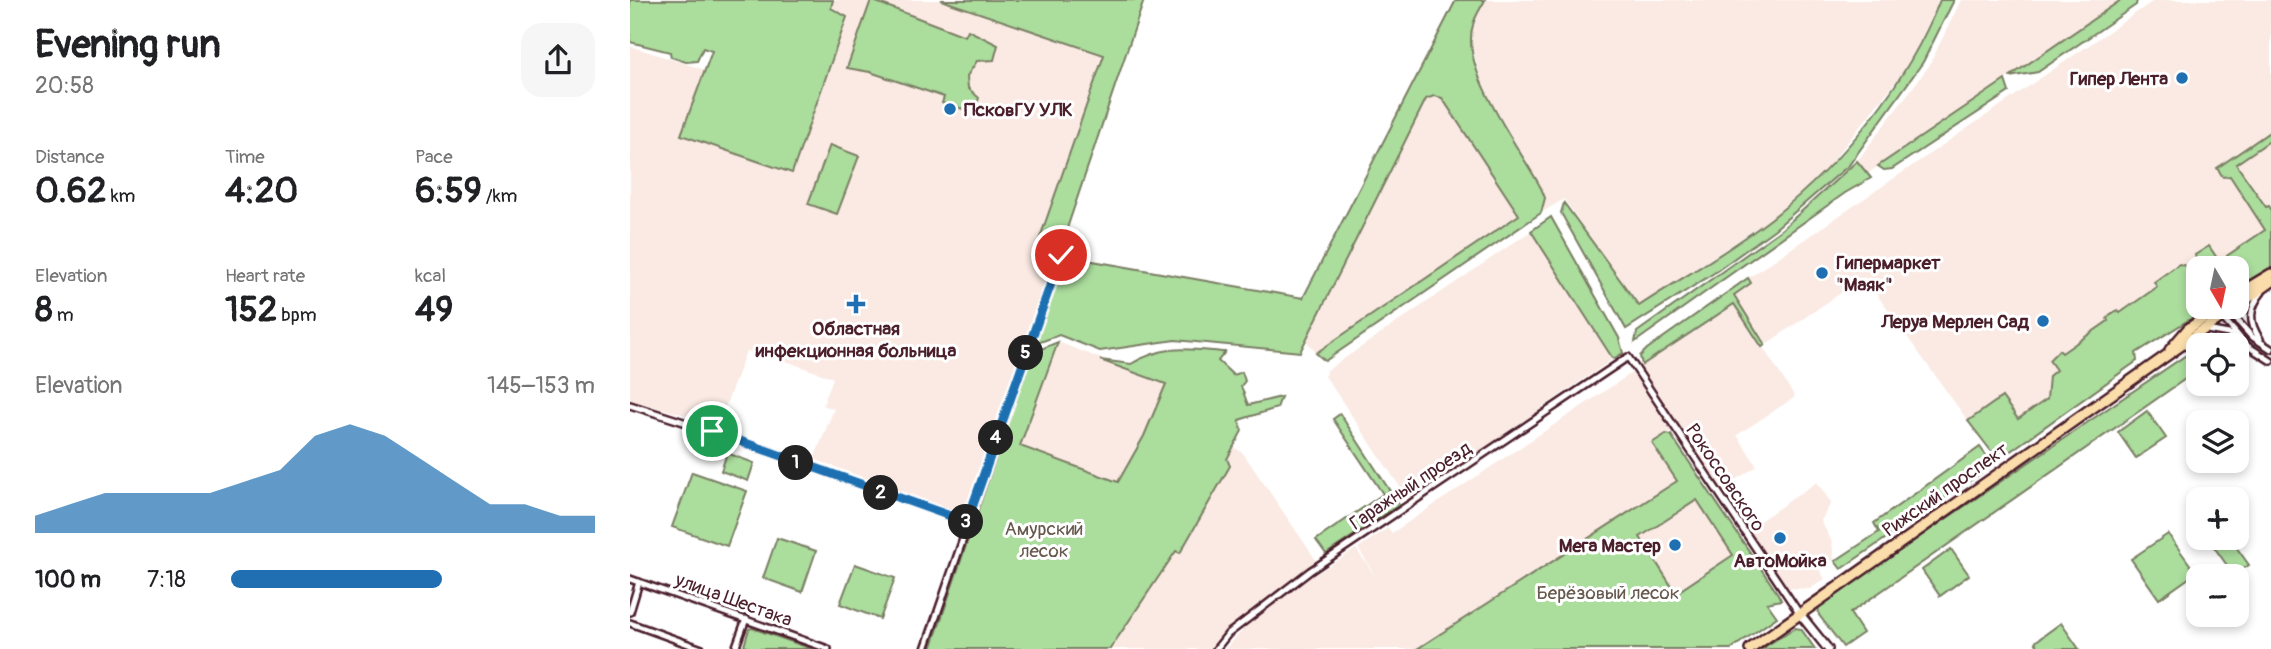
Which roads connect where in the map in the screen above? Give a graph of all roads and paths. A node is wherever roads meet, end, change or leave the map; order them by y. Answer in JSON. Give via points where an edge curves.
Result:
{"nodes":[{"id":1,"x":1061,"y":255,"type":"dead end"},
{"id":2,"x":2271,"y":274,"type":"edge"},
{"id":3,"x":2271,"y":282,"type":"edge"},
{"id":4,"x":2249,"y":287,"type":"edge"},
{"id":5,"x":2263,"y":290,"type":"junction"},
{"id":6,"x":2249,"y":300,"type":"edge"},
{"id":7,"x":2203,"y":319,"type":"edge"},
{"id":8,"x":2221,"y":319,"type":"edge"},
{"id":9,"x":2232,"y":319,"type":"edge"},
{"id":10,"x":2206,"y":330,"type":"junction"},
{"id":11,"x":2228,"y":333,"type":"edge"},
{"id":12,"x":2249,"y":345,"type":"edge"},
{"id":13,"x":2264,"y":345,"type":"junction"},
{"id":14,"x":2271,"y":349,"type":"edge"},
{"id":15,"x":1629,"y":357,"type":"joint"},
{"id":16,"x":2162,"y":359,"type":"junction"},
{"id":17,"x":2271,"y":361,"type":"edge"},
{"id":18,"x":630,"y":405,"type":"edge"},
{"id":19,"x":967,"y":522,"type":"junction"},
{"id":20,"x":630,"y":579,"type":"edge"},
{"id":21,"x":639,"y":582,"type":"junction"},
{"id":22,"x":630,"y":611,"type":"edge"},
{"id":23,"x":1799,"y":612,"type":"junction"},
{"id":24,"x":746,"y":619,"type":"junction"},
{"id":25,"x":630,"y":623,"type":"edge"},
{"id":26,"x":702,"y":649,"type":"edge"},
{"id":27,"x":735,"y":649,"type":"edge"},
{"id":28,"x":828,"y":649,"type":"edge"},
{"id":29,"x":925,"y":649,"type":"edge"},
{"id":30,"x":1216,"y":649,"type":"edge"},
{"id":31,"x":1750,"y":649,"type":"edge"},
{"id":32,"x":1828,"y":649,"type":"edge"}],
"edges":[{"from":1,"to":19,"type":"street"},
{"from":2,"to":4,"type":"highway"},
{"from":3,"to":5,"type":"highway","name":"Рижский проспект"},
{"from":5,"to":6,"type":"highway","name":"Рижский проспект"},
{"from":5,"to":13,"type":"street","via":[[2253,303],[2251,323]]},
{"from":7,"to":16,"type":"highway","name":"Рижский проспект"},
{"from":8,"to":10,"type":"highway","name":"Рижский проспект"},
{"from":9,"to":13,"type":"street"},
{"from":10,"to":11,"type":"street"},
{"from":10,"to":16,"type":"highway","name":"Рижский проспект"},
{"from":12,"to":17,"type":"street"},
{"from":13,"to":14,"type":"street"},
{"from":15,"to":23,"type":"street","name":"Рокоссовского"},
{"from":15,"to":30,"type":"street","name":"Гаражный проезд","via":[[1310,571],[1228,634]]},
{"from":16,"to":23,"type":"highway","name":"Рижский проспект"},
{"from":18,"to":19,"type":"street"},
{"from":19,"to":29,"type":"street"},
{"from":20,"to":21,"type":"street","name":"улица Шестака"},
{"from":21,"to":22,"type":"street"},
{"from":21,"to":24,"type":"street","name":"улица Шестака"},
{"from":23,"to":31,"type":"highway","name":"Рижский проспект"},
{"from":23,"to":32,"type":"main road"},
{"from":24,"to":27,"type":"street"},
{"from":24,"to":28,"type":"street","name":"улица Шестака"},
{"from":25,"to":26,"type":"street"}]}
